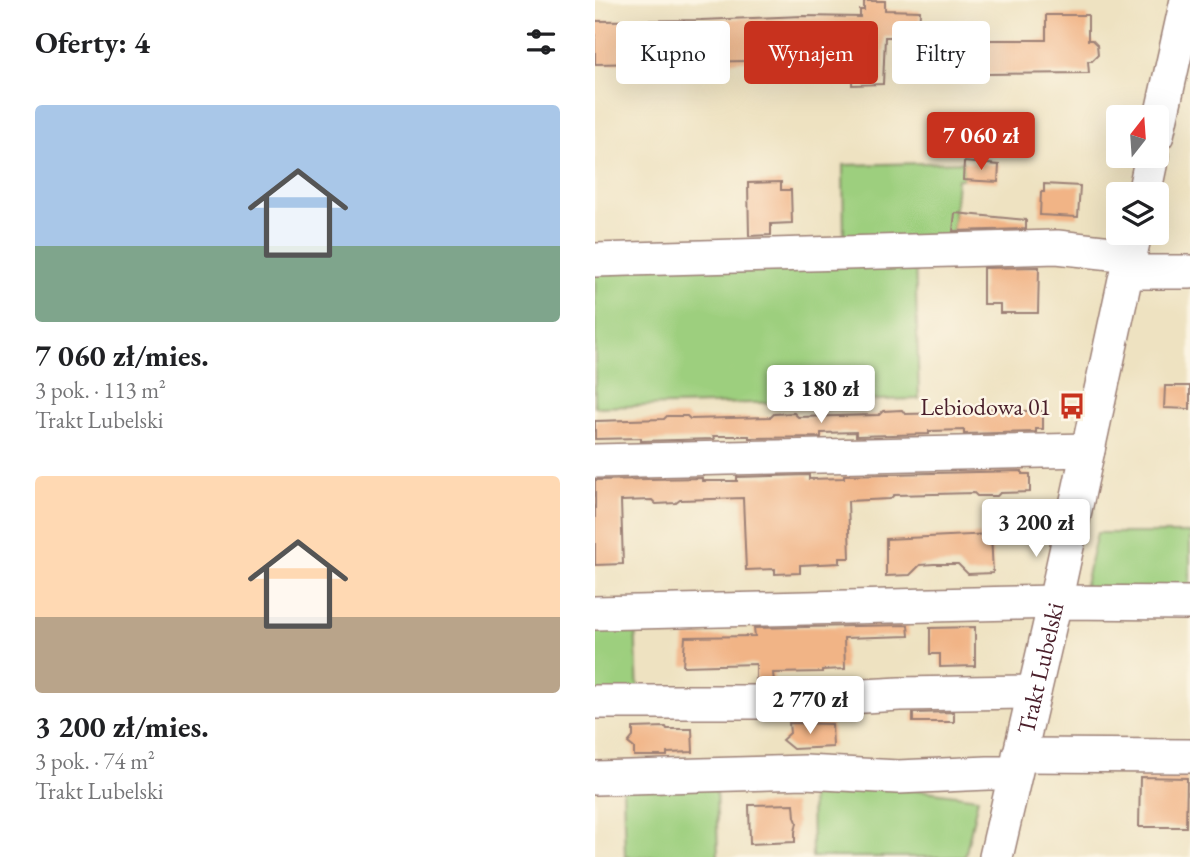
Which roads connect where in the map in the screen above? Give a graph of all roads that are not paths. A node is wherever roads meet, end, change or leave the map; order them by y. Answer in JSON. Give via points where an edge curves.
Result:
{"nodes":[{"id":1,"x":1187,"y":0,"type":"edge"},
{"id":2,"x":1164,"y":105,"type":"edge"},
{"id":3,"x":1131,"y":253,"type":"edge"},
{"id":4,"x":595,"y":260,"type":"edge"},
{"id":5,"x":1190,"y":272,"type":"edge"},
{"id":6,"x":1087,"y":450,"type":"junction"},
{"id":7,"x":595,"y":461,"type":"edge"},
{"id":8,"x":1055,"y":602,"type":"junction"},
{"id":9,"x":1190,"y":603,"type":"edge"},
{"id":10,"x":595,"y":613,"type":"edge"},
{"id":11,"x":1034,"y":692,"type":"junction"},
{"id":12,"x":595,"y":702,"type":"edge"},
{"id":13,"x":1190,"y":756,"type":"edge"},
{"id":14,"x":1017,"y":764,"type":"junction"},
{"id":15,"x":595,"y":778,"type":"edge"},
{"id":16,"x":996,"y":857,"type":"edge"}],
"edges":[{"from":1,"to":2,"type":"street"},
{"from":3,"to":4,"type":"street","via":[[1057,247]]},
{"from":3,"to":5,"type":"street"},
{"from":3,"to":6,"type":"street","name":"Trakt Lubelski"},
{"from":6,"to":7,"type":"street"},
{"from":6,"to":8,"type":"street","name":"Trakt Lubelski"},
{"from":8,"to":9,"type":"street"},
{"from":8,"to":10,"type":"street"},
{"from":8,"to":11,"type":"street","name":"Trakt Lubelski"},
{"from":11,"to":12,"type":"street","via":[[757,702]]},
{"from":11,"to":14,"type":"street","name":"Trakt Lubelski"},
{"from":13,"to":14,"type":"street"},
{"from":14,"to":15,"type":"street","via":[[988,773],[898,777],[804,772]]},
{"from":14,"to":16,"type":"street","name":"Trakt Lubelski"}]}
